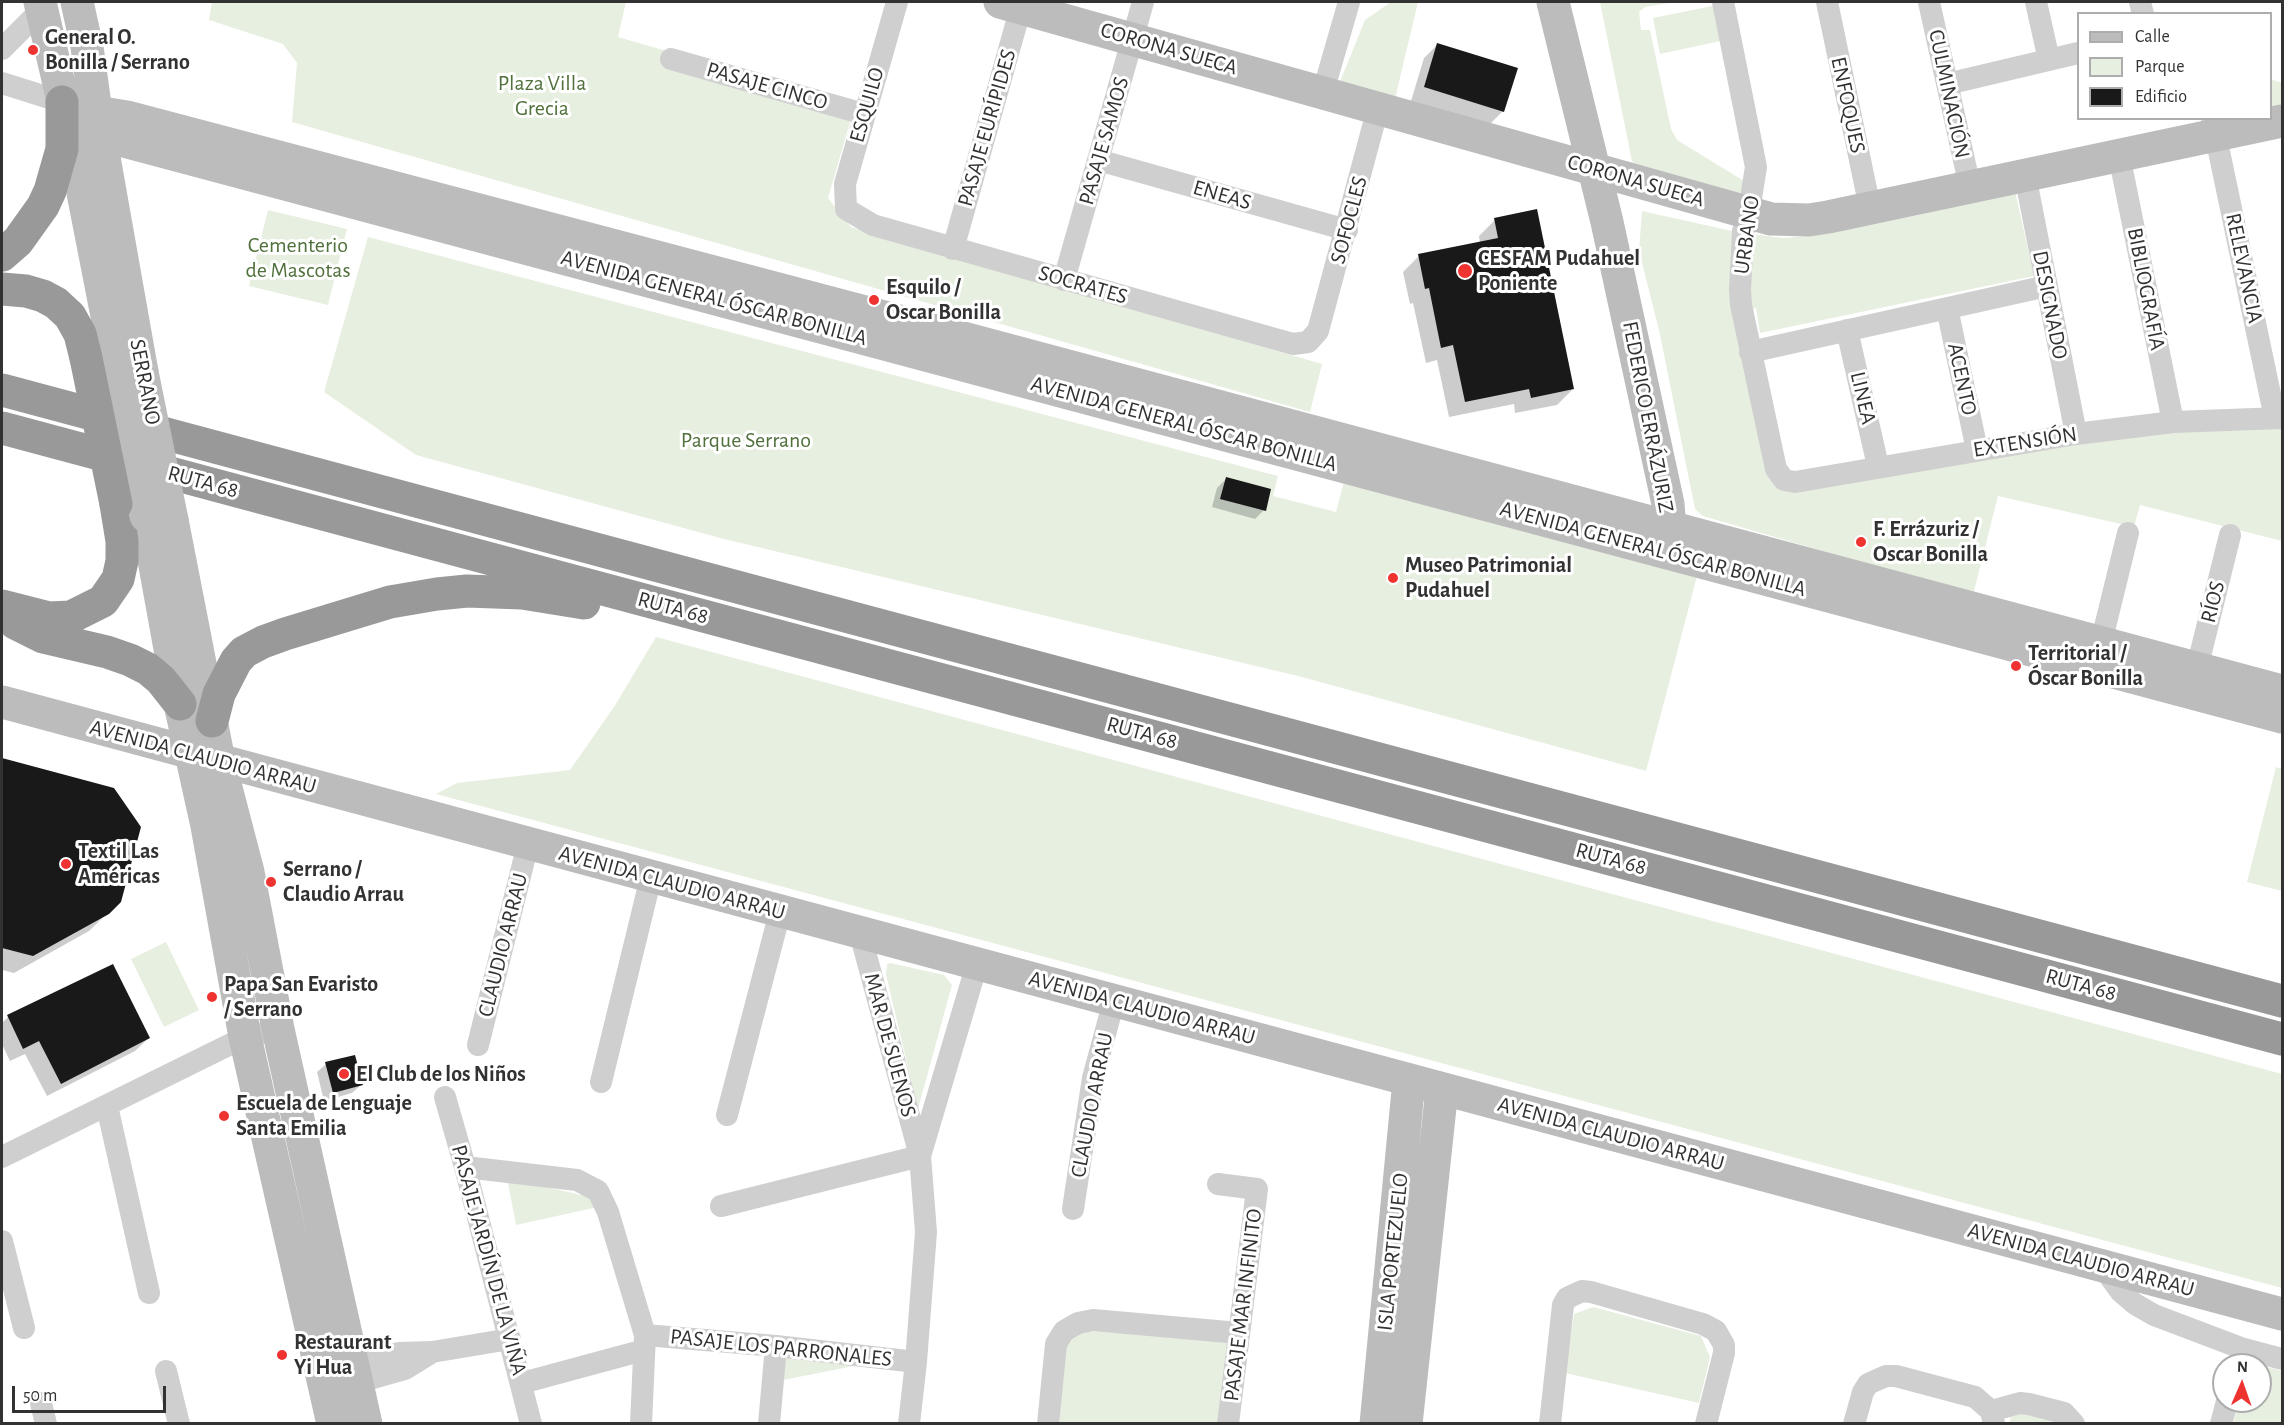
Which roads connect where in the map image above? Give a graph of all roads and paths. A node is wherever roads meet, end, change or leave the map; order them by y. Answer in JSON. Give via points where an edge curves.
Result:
{"nodes":[{"id":1,"x":77,"y":2,"type":"edge"},
{"id":2,"x":897,"y":2,"type":"edge"},
{"id":3,"x":1143,"y":2,"type":"edge"},
{"id":4,"x":1349,"y":2,"type":"edge"},
{"id":5,"x":1555,"y":2,"type":"edge"},
{"id":6,"x":1723,"y":2,"type":"edge"},
{"id":7,"x":1827,"y":2,"type":"edge"},
{"id":8,"x":1929,"y":2,"type":"edge"},
{"id":9,"x":2036,"y":2,"type":"edge"},
{"id":10,"x":1010,"y":4,"type":"edge"},
{"id":11,"x":40,"y":6,"type":"edge"},
{"id":12,"x":1132,"y":39,"type":"junction"},
{"id":13,"x":2,"y":49,"type":"edge"},
{"id":14,"x":2077,"y":53,"type":"edge"},
{"id":15,"x":670,"y":59,"type":"dead end"},
{"id":16,"x":2049,"y":60,"type":"junction"},
{"id":17,"x":2,"y":83,"type":"edge"},
{"id":18,"x":1947,"y":84,"type":"junction"},
{"id":19,"x":1323,"y":92,"type":"junction"},
{"id":20,"x":62,"y":102,"type":"junction"},
{"id":21,"x":1378,"y":108,"type":"junction"},
{"id":22,"x":96,"y":112,"type":"junction"},
{"id":23,"x":864,"y":114,"type":"junction"},
{"id":24,"x":2283,"y":121,"type":"edge"},
{"id":25,"x":2214,"y":126,"type":"edge"},
{"id":26,"x":2119,"y":154,"type":"junction"},
{"id":27,"x":1098,"y":160,"type":"junction"},
{"id":28,"x":1594,"y":168,"type":"junction"},
{"id":29,"x":2025,"y":175,"type":"junction"},
{"id":30,"x":1970,"y":187,"type":"junction"},
{"id":31,"x":1870,"y":208,"type":"junction"},
{"id":32,"x":846,"y":209,"type":"joint"},
{"id":33,"x":1753,"y":215,"type":"junction"},
{"id":34,"x":1347,"y":230,"type":"junction"},
{"id":35,"x":953,"y":249,"type":"junction"},
{"id":36,"x":2,"y":255,"type":"edge"},
{"id":37,"x":1064,"y":280,"type":"junction"},
{"id":38,"x":2047,"y":286,"type":"junction"},
{"id":39,"x":2,"y":289,"type":"edge"},
{"id":40,"x":1947,"y":308,"type":"junction"},
{"id":41,"x":1847,"y":330,"type":"junction"},
{"id":42,"x":1318,"y":331,"type":"joint"},
{"id":43,"x":1750,"y":352,"type":"junction"},
{"id":44,"x":115,"y":364,"type":"junction"},
{"id":45,"x":2,"y":390,"type":"edge"},
{"id":46,"x":2279,"y":418,"type":"edge"},
{"id":47,"x":2173,"y":423,"type":"junction"},
{"id":48,"x":2,"y":428,"type":"edge"},
{"id":49,"x":2076,"y":434,"type":"junction"},
{"id":50,"x":1977,"y":450,"type":"junction"},
{"id":51,"x":1878,"y":466,"type":"junction"},
{"id":52,"x":1776,"y":469,"type":"joint"},
{"id":53,"x":145,"y":513,"type":"junction"},
{"id":54,"x":2128,"y":533,"type":"dead end"},
{"id":55,"x":2230,"y":535,"type":"dead end"},
{"id":56,"x":1667,"y":540,"type":"junction"},
{"id":57,"x":2,"y":606,"type":"edge"},
{"id":58,"x":2,"y":613,"type":"edge"},
{"id":59,"x":2101,"y":643,"type":"junction"},
{"id":60,"x":826,"y":650,"type":"junction"},
{"id":61,"x":2196,"y":669,"type":"junction"},
{"id":62,"x":2283,"y":692,"type":"edge"},
{"id":63,"x":2,"y":702,"type":"edge"},
{"id":64,"x":180,"y":704,"type":"junction"},
{"id":65,"x":2283,"y":717,"type":"edge"},
{"id":66,"x":212,"y":721,"type":"junction"},
{"id":67,"x":205,"y":757,"type":"junction"},
{"id":68,"x":528,"y":844,"type":"junction"},
{"id":69,"x":651,"y":877,"type":"junction"},
{"id":70,"x":780,"y":912,"type":"junction"},
{"id":71,"x":860,"y":933,"type":"junction"},
{"id":72,"x":977,"y":964,"type":"junction"},
{"id":73,"x":1114,"y":1001,"type":"junction"},
{"id":74,"x":2283,"y":1001,"type":"edge"},
{"id":75,"x":278,"y":1029,"type":"junction"},
{"id":76,"x":245,"y":1037,"type":"junction"},
{"id":77,"x":2283,"y":1039,"type":"edge"},
{"id":78,"x":478,"y":1046,"type":"dead end"},
{"id":79,"x":1409,"y":1080,"type":"junction"},
{"id":80,"x":601,"y":1082,"type":"dead end"},
{"id":81,"x":1442,"y":1089,"type":"junction"},
{"id":82,"x":445,"y":1097,"type":"dead end"},
{"id":83,"x":106,"y":1106,"type":"junction"},
{"id":84,"x":727,"y":1115,"type":"dead end"},
{"id":85,"x":920,"y":1156,"type":"junction"},
{"id":86,"x":2,"y":1157,"type":"edge"},
{"id":87,"x":465,"y":1167,"type":"junction"},
{"id":88,"x":1218,"y":1184,"type":"dead end"},
{"id":89,"x":721,"y":1206,"type":"dead end"},
{"id":90,"x":1073,"y":1209,"type":"dead end"},
{"id":91,"x":2,"y":1241,"type":"edge"},
{"id":92,"x":2102,"y":1266,"type":"junction"},
{"id":93,"x":149,"y":1293,"type":"dead end"},
{"id":94,"x":2283,"y":1314,"type":"edge"},
{"id":95,"x":24,"y":1328,"type":"dead end"},
{"id":96,"x":1239,"y":1333,"type":"junction"},
{"id":97,"x":510,"y":1339,"type":"junction"},
{"id":98,"x":644,"y":1343,"type":"junction"},
{"id":99,"x":776,"y":1346,"type":"junction"},
{"id":100,"x":2230,"y":1353,"type":"edge"},
{"id":101,"x":916,"y":1362,"type":"junction"},
{"id":102,"x":166,"y":1371,"type":"dead end"},
{"id":103,"x":355,"y":1373,"type":"junction"},
{"id":104,"x":522,"y":1383,"type":"junction"},
{"id":105,"x":326,"y":1390,"type":"junction"},
{"id":106,"x":1992,"y":1417,"type":"edge"},
{"id":107,"x":179,"y":1424,"type":"edge"},
{"id":108,"x":333,"y":1424,"type":"edge"},
{"id":109,"x":366,"y":1424,"type":"edge"},
{"id":110,"x":531,"y":1424,"type":"edge"},
{"id":111,"x":641,"y":1424,"type":"edge"},
{"id":112,"x":769,"y":1424,"type":"edge"},
{"id":113,"x":909,"y":1424,"type":"edge"},
{"id":114,"x":1048,"y":1424,"type":"edge"},
{"id":115,"x":1228,"y":1424,"type":"edge"},
{"id":116,"x":1376,"y":1424,"type":"edge"},
{"id":117,"x":1406,"y":1424,"type":"edge"},
{"id":118,"x":1550,"y":1424,"type":"edge"},
{"id":119,"x":1706,"y":1424,"type":"edge"},
{"id":120,"x":1854,"y":1424,"type":"edge"},
{"id":121,"x":2074,"y":1424,"type":"edge"}],
"edges":[{"from":1,"to":22,"type":"street","name":"SERRANO"},
{"from":2,"to":23,"type":"street","name":"ESQUILO"},
{"from":3,"to":12,"type":"street","name":"PASAJE SAMOS"},
{"from":4,"to":19,"type":"street"},
{"from":5,"to":28,"type":"street","name":"FEDERICO ERRÁZURIZ"},
{"from":6,"to":33,"type":"street","name":"URBANO","via":[[1756,167],[1751,198]]},
{"from":7,"to":31,"type":"street","name":"ENFOQUES"},
{"from":8,"to":18,"type":"street","name":"CULMINACIÓN"},
{"from":9,"to":16,"type":"street"},
{"from":10,"to":12,"type":"street","name":"CORONA SUECA"},
{"from":10,"to":35,"type":"street","name":"PASAJE EURÍPIDES"},
{"from":11,"to":13,"type":"street","name":"SERRANO"},
{"from":11,"to":20,"type":"street","name":"SERRANO"},
{"from":12,"to":19,"type":"street","name":"CORONA SUECA"},
{"from":12,"to":27,"type":"street","name":"PASAJE SAMOS"},
{"from":14,"to":16,"type":"street"},
{"from":15,"to":23,"type":"street","name":"PASAJE CINCO"},
{"from":16,"to":18,"type":"street"},
{"from":17,"to":20,"type":"street"},
{"from":18,"to":30,"type":"street","name":"CULMINACIÓN"},
{"from":19,"to":21,"type":"street","name":"CORONA SUECA"},
{"from":20,"to":22,"type":"street"},
{"from":20,"to":36,"type":"highway","via":[[62,149],[50,191],[18,241]]},
{"from":20,"to":44,"type":"street","name":"SERRANO"},
{"from":21,"to":28,"type":"street","name":"CORONA SUECA"},
{"from":21,"to":34,"type":"street","name":"SOFOCLES"},
{"from":22,"to":44,"type":"street","name":"SERRANO"},
{"from":22,"to":56,"type":"street","name":"AVENIDA GENERAL ÓSCAR BONILLA","via":[[124,141]]},
{"from":23,"to":32,"type":"street","name":"ESQUILO","via":[[845,184]]},
{"from":24,"to":25,"type":"street","name":"CORONA SUECA"},
{"from":25,"to":26,"type":"street","name":"CORONA SUECA"},
{"from":25,"to":46,"type":"street","name":"RELEVANCIA"},
{"from":26,"to":29,"type":"street","name":"CORONA SUECA"},
{"from":26,"to":47,"type":"street","name":"BIBLIOGRAFÍA"},
{"from":27,"to":34,"type":"street","name":"ENEAS"},
{"from":27,"to":37,"type":"street","name":"PASAJE SAMOS"},
{"from":28,"to":33,"type":"street","name":"CORONA SUECA"},
{"from":28,"to":56,"type":"street","name":"FEDERICO ERRÁZURIZ","via":[[1668,504]]},
{"from":29,"to":30,"type":"street","name":"CORONA SUECA"},
{"from":29,"to":38,"type":"street","name":"DESIGNADO"},
{"from":30,"to":31,"type":"street","name":"CORONA SUECA"},
{"from":31,"to":33,"type":"street","name":"CORONA SUECA","via":[[1809,220]]},
{"from":32,"to":35,"type":"street","name":"SOCRATES","via":[[873,225]]},
{"from":33,"to":43,"type":"street","name":"URBANO","via":[[1743,231],[1740,290]]},
{"from":34,"to":42,"type":"street","name":"SOFOCLES"},
{"from":35,"to":37,"type":"street","name":"SOCRATES"},
{"from":37,"to":42,"type":"street","name":"SOCRATES","via":[[1293,344],[1308,342]]},
{"from":38,"to":40,"type":"street"},
{"from":38,"to":49,"type":"street","name":"DESIGNADO"},
{"from":39,"to":44,"type":"highway","via":[[26,291],[56,303],[70,316],[80,334]]},
{"from":40,"to":41,"type":"street"},
{"from":40,"to":50,"type":"street","name":"ACENTO"},
{"from":41,"to":43,"type":"street"},
{"from":41,"to":51,"type":"street","name":"LINEA"},
{"from":43,"to":52,"type":"street","name":"URBANO"},
{"from":44,"to":53,"type":"highway","bridge":true},
{"from":44,"to":53,"type":"street","name":"SERRANO","bridge":true},
{"from":45,"to":74,"type":"highway","name":"RUTA 68"},
{"from":46,"to":47,"type":"street","name":"EXTENSIÓN"},
{"from":47,"to":49,"type":"street","name":"EXTENSIÓN"},
{"from":48,"to":60,"type":"highway","name":"RUTA 68"},
{"from":49,"to":50,"type":"street","name":"EXTENSIÓN"},
{"from":50,"to":51,"type":"street","name":"EXTENSIÓN"},
{"from":51,"to":52,"type":"street","name":"EXTENSIÓN","via":[[1795,482],[1784,480]]},
{"from":53,"to":57,"type":"highway","via":[[122,541],[118,579],[103,601],[71,617],[50,618]]},
{"from":53,"to":64,"type":"street","name":"SERRANO"},
{"from":53,"to":66,"type":"street","name":"SERRANO"},
{"from":54,"to":59,"type":"street"},
{"from":55,"to":61,"type":"street","name":"RÍOS"},
{"from":56,"to":59,"type":"street","name":"AVENIDA GENERAL ÓSCAR BONILLA"},
{"from":56,"to":65,"type":"street","name":"AVENIDA GENERAL ÓSCAR BONILLA"},
{"from":58,"to":64,"type":"highway","via":[[43,637],[106,652],[148,669]]},
{"from":59,"to":61,"type":"street","name":"AVENIDA GENERAL ÓSCAR BONILLA"},
{"from":60,"to":66,"type":"highway","via":[[667,623],[572,600],[522,593],[437,594],[370,608],[285,634],[244,652],[227,676]]},
{"from":60,"to":77,"type":"highway","name":"RUTA 68"},
{"from":61,"to":62,"type":"street","name":"AVENIDA GENERAL ÓSCAR BONILLA"},
{"from":63,"to":67,"type":"street","name":"AVENIDA CLAUDIO ARRAU"},
{"from":64,"to":67,"type":"street","name":"SERRANO"},
{"from":66,"to":67,"type":"street","name":"SERRANO"},
{"from":67,"to":68,"type":"street","name":"AVENIDA CLAUDIO ARRAU"},
{"from":67,"to":75,"type":"street","via":[[248,872]]},
{"from":67,"to":76,"type":"street","via":[[212,849]]},
{"from":68,"to":69,"type":"street","name":"AVENIDA CLAUDIO ARRAU"},
{"from":68,"to":78,"type":"street","name":"CLAUDIO ARRAU"},
{"from":69,"to":70,"type":"street","name":"AVENIDA CLAUDIO ARRAU"},
{"from":69,"to":80,"type":"street"},
{"from":70,"to":71,"type":"street","name":"AVENIDA CLAUDIO ARRAU"},
{"from":70,"to":84,"type":"street"},
{"from":71,"to":72,"type":"street","name":"AVENIDA CLAUDIO ARRAU"},
{"from":71,"to":85,"type":"street","name":"MAR DE SUENOS"},
{"from":72,"to":73,"type":"street","name":"AVENIDA CLAUDIO ARRAU"},
{"from":72,"to":85,"type":"street","name":"MAR DE SUENOS"},
{"from":73,"to":79,"type":"street","name":"AVENIDA CLAUDIO ARRAU"},
{"from":73,"to":90,"type":"street","name":"CLAUDIO ARRAU","via":[[1093,1078]]},
{"from":75,"to":76,"type":"street"},
{"from":75,"to":103,"type":"street"},
{"from":76,"to":83,"type":"street"},
{"from":76,"to":105,"type":"street"},
{"from":79,"to":81,"type":"street","name":"AVENIDA CLAUDIO ARRAU"},
{"from":79,"to":116,"type":"street","name":"ISLA PORTEZUELO"},
{"from":81,"to":92,"type":"street","name":"AVENIDA CLAUDIO ARRAU"},
{"from":81,"to":117,"type":"street","name":"ISLA PORTEZUELO"},
{"from":82,"to":87,"type":"street","name":"PASAJE JARDÍN DE LA VIÑA"},
{"from":83,"to":86,"type":"street"},
{"from":83,"to":93,"type":"street"},
{"from":85,"to":89,"type":"street"},
{"from":85,"to":101,"type":"street","name":"MAR DE SUENOS","via":[[926,1232]]},
{"from":87,"to":97,"type":"street","name":"PASAJE JARDÍN DE LA VIÑA"},
{"from":87,"to":98,"type":"street","via":[[577,1180],[598,1191],[608,1212]]},
{"from":88,"to":96,"type":"street","name":"PASAJE MAR INFINITO","via":[[1257,1189]]},
{"from":91,"to":95,"type":"street"},
{"from":92,"to":94,"type":"street","name":"AVENIDA CLAUDIO ARRAU"},
{"from":92,"to":100,"type":"street","via":[[2134,1305]]},
{"from":96,"to":114,"type":"street","via":[[1093,1320],[1077,1323],[1064,1331],[1056,1344]]},
{"from":96,"to":115,"type":"street","name":"PASAJE MAR INFINITO"},
{"from":97,"to":103,"type":"street","via":[[432,1352],[405,1369]]},
{"from":97,"to":104,"type":"street","name":"PASAJE JARDÍN DE LA VIÑA"},
{"from":98,"to":99,"type":"street","name":"PASAJE LOS PARRONALES"},
{"from":98,"to":104,"type":"street","name":"PASAJE LOS PARRONALES"},
{"from":98,"to":111,"type":"street"},
{"from":99,"to":101,"type":"street","name":"PASAJE LOS PARRONALES"},
{"from":99,"to":112,"type":"street"},
{"from":101,"to":113,"type":"street","name":"MAR DE SUENOS"},
{"from":102,"to":107,"type":"street"},
{"from":103,"to":105,"type":"street"},
{"from":103,"to":109,"type":"street"},
{"from":104,"to":110,"type":"street","name":"PASAJE JARDÍN DE LA VIÑA"},
{"from":105,"to":108,"type":"street"},
{"from":106,"to":120,"type":"street","via":[[1975,1397],[1886,1376],[1868,1384]]},
{"from":106,"to":121,"type":"street","via":[[2020,1403],[2064,1413]]},
{"from":118,"to":119,"type":"street","via":[[1563,1305],[1574,1293],[1591,1292],[1716,1331],[1724,1353]]}]}
